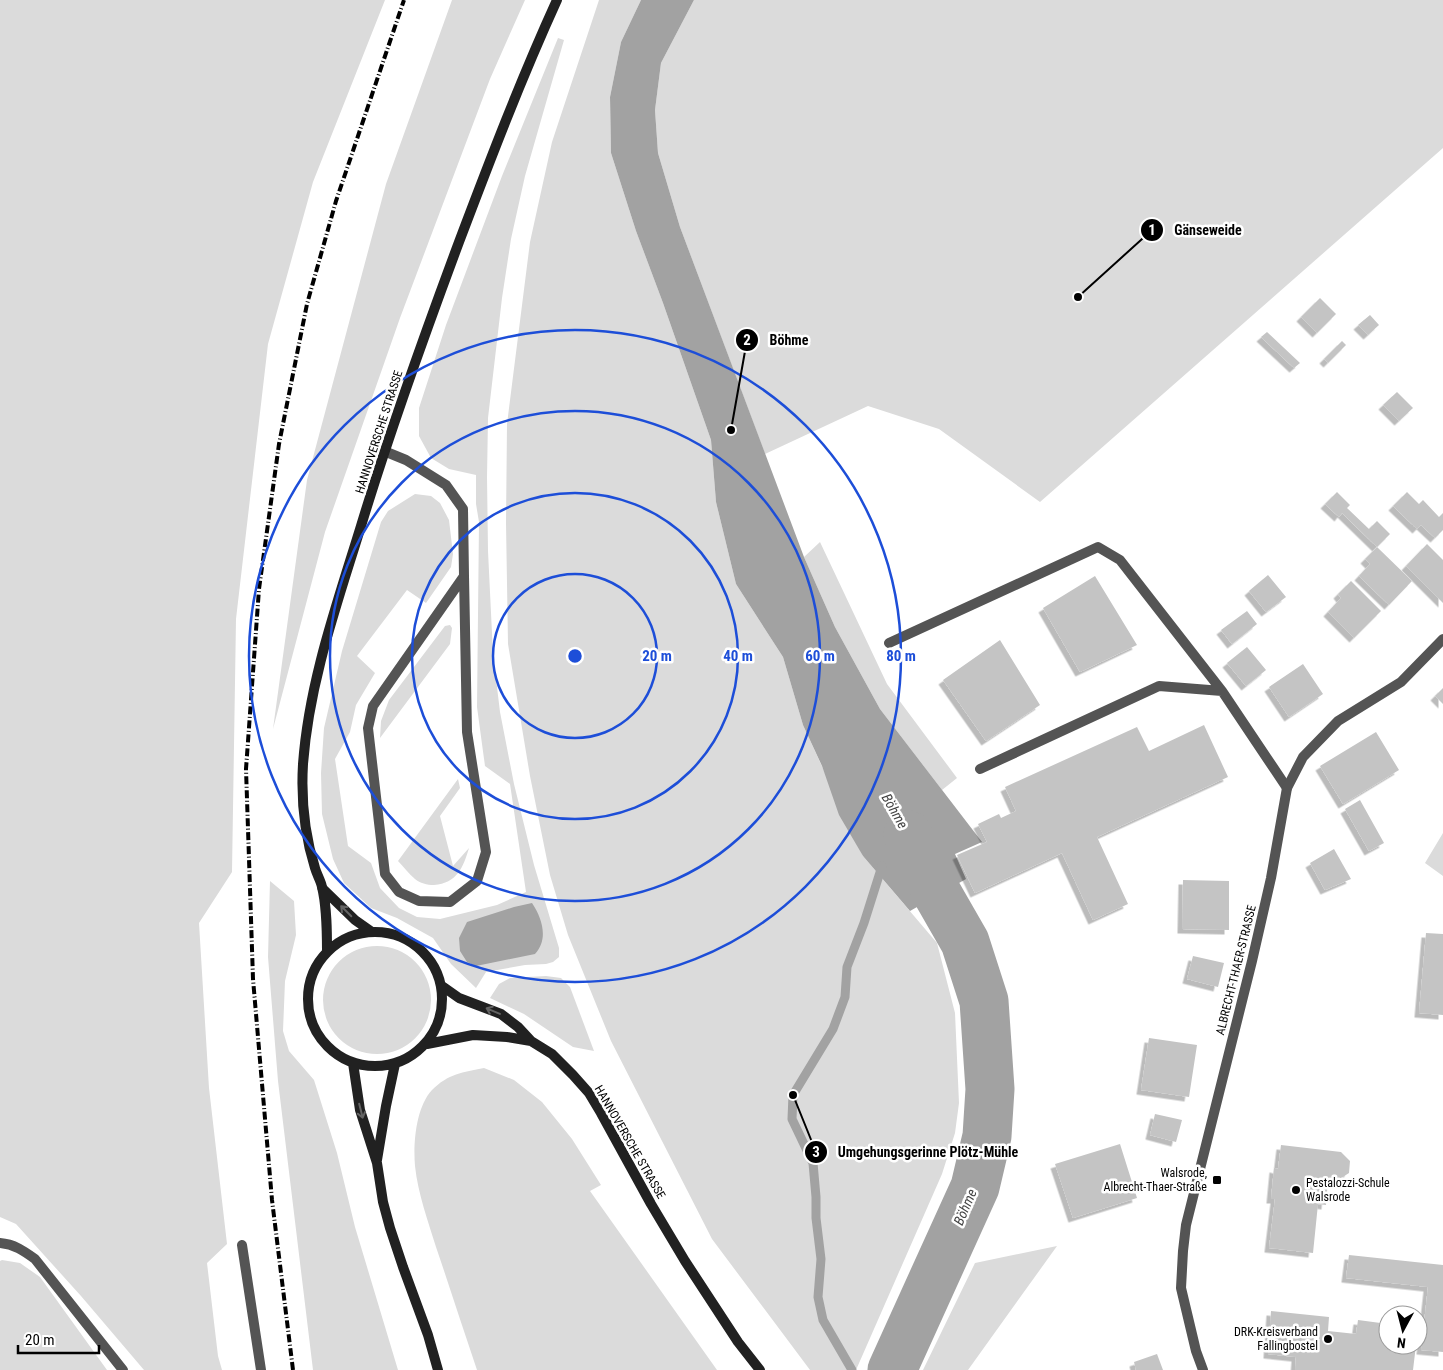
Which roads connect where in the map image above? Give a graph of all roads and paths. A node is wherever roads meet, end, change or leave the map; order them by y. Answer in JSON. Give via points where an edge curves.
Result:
{"nodes":[{"id":1,"x":557,"y":0,"type":"edge"},
{"id":2,"x":384,"y":451,"type":"junction"},
{"id":3,"x":464,"y":576,"type":"junction"},
{"id":4,"x":1443,"y":639,"type":"edge"},
{"id":5,"x":889,"y":643,"type":"dead end"},
{"id":6,"x":1222,"y":691,"type":"junction"},
{"id":7,"x":980,"y":769,"type":"dead end"},
{"id":8,"x":1287,"y":788,"type":"junction"},
{"id":9,"x":322,"y":888,"type":"junction"},
{"id":10,"x":372,"y":932,"type":"junction"},
{"id":11,"x":327,"y":952,"type":"junction"},
{"id":12,"x":442,"y":986,"type":"junction"},
{"id":13,"x":531,"y":1041,"type":"junction"},
{"id":14,"x":427,"y":1044,"type":"junction"},
{"id":15,"x":353,"y":1063,"type":"junction"},
{"id":16,"x":395,"y":1064,"type":"junction"},
{"id":17,"x":377,"y":1163,"type":"junction"},
{"id":18,"x":0,"y":1243,"type":"edge"},
{"id":19,"x":242,"y":1245,"type":"dead end"},
{"id":20,"x":123,"y":1370,"type":"edge"},
{"id":21,"x":262,"y":1370,"type":"edge"},
{"id":22,"x":438,"y":1370,"type":"edge"},
{"id":23,"x":760,"y":1370,"type":"edge"},
{"id":24,"x":1203,"y":1370,"type":"edge"}],
"edges":[{"from":1,"to":2,"type":"main road","name":"HANNOVERSCHE STRASSE","via":[[497,141]]},
{"from":2,"to":3,"type":"street","via":[[406,460],[446,485],[463,510]]},
{"from":2,"to":9,"type":"main road","name":"HANNOVERSCHE STRASSE","via":[[321,657],[307,727],[303,767],[304,809],[315,869]]},
{"from":3,"to":3,"type":"street","via":[[373,706],[368,728],[385,874],[399,892],[419,902],[450,902],[477,881],[486,852],[467,732]]},
{"from":4,"to":8,"type":"street","name":"ALBRECHT-THAER-STRASSE","via":[[1401,682],[1338,721],[1303,757]]},
{"from":5,"to":6,"type":"street","via":[[1098,547],[1120,560]]},
{"from":6,"to":7,"type":"street","via":[[1159,686]]},
{"from":6,"to":8,"type":"street"},
{"from":8,"to":24,"type":"street","name":"ALBRECHT-THAER-STRASSE","via":[[1252,961],[1186,1225],[1181,1288]]},
{"from":10,"to":9,"type":"main road","name":"HANNOVERSCHE STRASSE","one_way":true},
{"from":9,"to":11,"type":"main road","name":"HANNOVERSCHE STRASSE"},
{"from":10,"to":11,"type":"main road","via":[[355,935]]},
{"from":10,"to":12,"type":"main road","via":[[409,940],[435,967]]},
{"from":11,"to":15,"type":"main road","via":[[315,968],[309,986],[312,1024],[329,1048]]},
{"from":13,"to":12,"type":"main road","name":"HANNOVERSCHE STRASSE","one_way":true,"via":[[501,1014],[459,998]]},
{"from":12,"to":14,"type":"main road","via":[[440,1020]]},
{"from":13,"to":14,"type":"main road","name":"HANNOVERSCHE STRASSE","via":[[473,1035]]},
{"from":13,"to":23,"type":"main road","name":"HANNOVERSCHE STRASSE","via":[[552,1054],[589,1093],[690,1270]]},
{"from":14,"to":16,"type":"main road"},
{"from":15,"to":16,"type":"main road","via":[[381,1067]]},
{"from":15,"to":17,"type":"main road","one_way":true,"via":[[360,1110]]},
{"from":16,"to":17,"type":"main road"},
{"from":17,"to":22,"type":"main road","via":[[390,1228]]},
{"from":18,"to":20,"type":"street","via":[[20,1248],[35,1259]]},
{"from":19,"to":21,"type":"street"}]}
